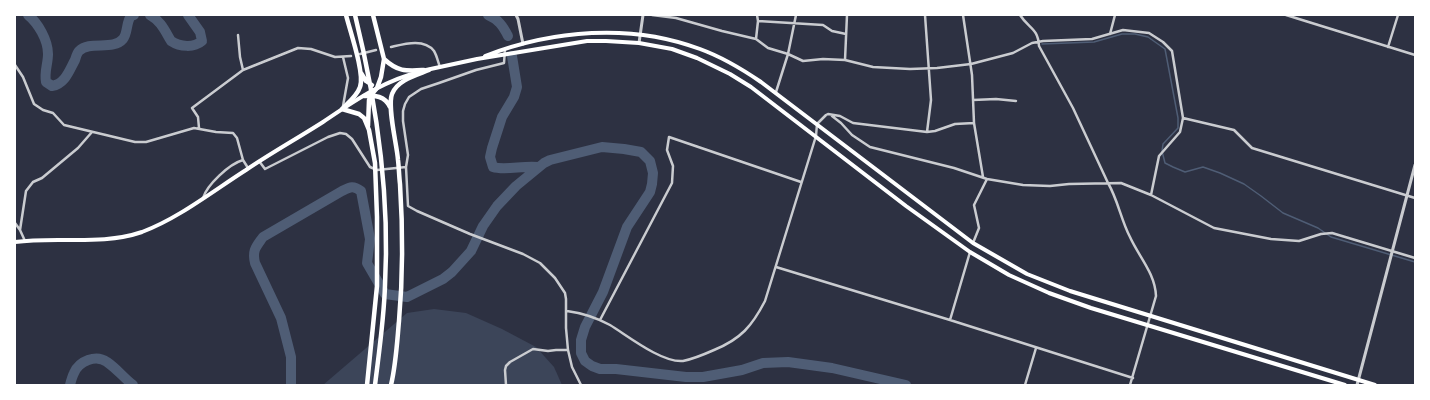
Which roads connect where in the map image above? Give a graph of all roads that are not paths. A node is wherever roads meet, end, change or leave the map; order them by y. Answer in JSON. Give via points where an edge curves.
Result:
{"nodes":[{"id":1,"x":346,"y":15,"type":"edge"},
{"id":2,"x":355,"y":15,"type":"edge"},
{"id":3,"x":373,"y":15,"type":"edge"},
{"id":4,"x":516,"y":15,"type":"edge"},
{"id":5,"x":643,"y":15,"type":"edge"},
{"id":6,"x":652,"y":15,"type":"edge"},
{"id":7,"x":757,"y":15,"type":"edge"},
{"id":8,"x":796,"y":15,"type":"edge"},
{"id":9,"x":847,"y":15,"type":"edge"},
{"id":10,"x":925,"y":15,"type":"edge"},
{"id":11,"x":963,"y":15,"type":"edge"},
{"id":12,"x":1020,"y":15,"type":"edge"},
{"id":13,"x":1116,"y":15,"type":"edge"},
{"id":14,"x":1286,"y":15,"type":"edge"},
{"id":15,"x":1398,"y":15,"type":"edge"},
{"id":16,"x":758,"y":21,"type":"junction"},
{"id":17,"x":794,"y":24,"type":"junction"},
{"id":18,"x":640,"y":34,"type":"junction"},
{"id":19,"x":846,"y":34,"type":"junction"},
{"id":20,"x":1109,"y":34,"type":"junction"},
{"id":21,"x":238,"y":35,"type":"dead end"},
{"id":22,"x":756,"y":39,"type":"junction"},
{"id":23,"x":1039,"y":42,"type":"junction"},
{"id":24,"x":639,"y":43,"type":"junction"},
{"id":25,"x":522,"y":44,"type":"junction"},
{"id":26,"x":390,"y":47,"type":"dead end"},
{"id":27,"x":1388,"y":47,"type":"junction"},
{"id":28,"x":505,"y":48,"type":"junction"},
{"id":29,"x":376,"y":50,"type":"dead end"},
{"id":30,"x":360,"y":54,"type":"dead end"},
{"id":31,"x":788,"y":54,"type":"junction"},
{"id":32,"x":504,"y":55,"type":"junction"},
{"id":33,"x":1415,"y":55,"type":"edge"},
{"id":34,"x":351,"y":56,"type":"dead end"},
{"id":35,"x":343,"y":57,"type":"junction"},
{"id":36,"x":384,"y":59,"type":"junction"},
{"id":37,"x":477,"y":59,"type":"junction"},
{"id":38,"x":845,"y":60,"type":"junction"},
{"id":39,"x":971,"y":64,"type":"junction"},
{"id":40,"x":15,"y":65,"type":"edge"},
{"id":41,"x":440,"y":67,"type":"junction"},
{"id":42,"x":928,"y":68,"type":"junction"},
{"id":43,"x":242,"y":70,"type":"junction"},
{"id":44,"x":360,"y":70,"type":"junction"},
{"id":45,"x":429,"y":70,"type":"junction"},
{"id":46,"x":377,"y":88,"type":"junction"},
{"id":47,"x":776,"y":92,"type":"junction"},
{"id":48,"x":371,"y":95,"type":"junction"},
{"id":49,"x":364,"y":96,"type":"junction"},
{"id":50,"x":973,"y":100,"type":"junction"},
{"id":51,"x":1016,"y":101,"type":"dead end"},
{"id":52,"x":342,"y":109,"type":"junction"},
{"id":53,"x":391,"y":109,"type":"junction"},
{"id":54,"x":831,"y":116,"type":"junction"},
{"id":55,"x":1183,"y":118,"type":"junction"},
{"id":56,"x":974,"y":123,"type":"junction"},
{"id":57,"x":817,"y":124,"type":"junction"},
{"id":58,"x":199,"y":128,"type":"junction"},
{"id":59,"x":369,"y":130,"type":"junction"},
{"id":60,"x":92,"y":132,"type":"junction"},
{"id":61,"x":927,"y":132,"type":"junction"},
{"id":62,"x":816,"y":136,"type":"junction"},
{"id":63,"x":243,"y":160,"type":"junction"},
{"id":64,"x":259,"y":161,"type":"junction"},
{"id":65,"x":1415,"y":165,"type":"edge"},
{"id":66,"x":406,"y":167,"type":"junction"},
{"id":67,"x":248,"y":168,"type":"junction"},
{"id":68,"x":983,"y":177,"type":"junction"},
{"id":69,"x":987,"y":179,"type":"junction"},
{"id":70,"x":801,"y":182,"type":"junction"},
{"id":71,"x":1108,"y":183,"type":"junction"},
{"id":72,"x":1151,"y":195,"type":"junction"},
{"id":73,"x":1407,"y":196,"type":"junction"},
{"id":74,"x":203,"y":198,"type":"junction"},
{"id":75,"x":1415,"y":198,"type":"edge"},
{"id":76,"x":15,"y":223,"type":"edge"},
{"id":77,"x":20,"y":230,"type":"junction"},
{"id":78,"x":25,"y":241,"type":"junction"},
{"id":79,"x":15,"y":242,"type":"edge"},
{"id":80,"x":973,"y":243,"type":"junction"},
{"id":81,"x":1392,"y":251,"type":"junction"},
{"id":82,"x":970,"y":252,"type":"junction"},
{"id":83,"x":1415,"y":258,"type":"edge"},
{"id":84,"x":776,"y":267,"type":"junction"},
{"id":85,"x":567,"y":311,"type":"junction"},
{"id":86,"x":1150,"y":317,"type":"junction"},
{"id":87,"x":598,"y":320,"type":"junction"},
{"id":88,"x":950,"y":320,"type":"junction"},
{"id":89,"x":1148,"y":325,"type":"junction"},
{"id":90,"x":1036,"y":348,"type":"junction"},
{"id":91,"x":568,"y":350,"type":"junction"},
{"id":92,"x":1133,"y":378,"type":"junction"},
{"id":93,"x":1358,"y":380,"type":"junction"},
{"id":94,"x":367,"y":385,"type":"edge"},
{"id":95,"x":375,"y":385,"type":"edge"},
{"id":96,"x":392,"y":385,"type":"edge"},
{"id":97,"x":506,"y":385,"type":"edge"},
{"id":98,"x":581,"y":385,"type":"edge"},
{"id":99,"x":1025,"y":385,"type":"edge"},
{"id":100,"x":1130,"y":385,"type":"edge"},
{"id":101,"x":1345,"y":385,"type":"edge"},
{"id":102,"x":1357,"y":385,"type":"edge"},
{"id":103,"x":1375,"y":385,"type":"edge"}],
"edges":[{"from":1,"to":44,"type":"highway"},
{"from":2,"to":95,"type":"highway","via":[[375,105],[386,218],[384,306]]},
{"from":3,"to":36,"type":"highway"},
{"from":4,"to":25,"type":"street"},
{"from":5,"to":18,"type":"street"},
{"from":6,"to":22,"type":"street","via":[[676,18]]},
{"from":7,"to":16,"type":"street"},
{"from":8,"to":17,"type":"street"},
{"from":9,"to":19,"type":"street"},
{"from":10,"to":42,"type":"street"},
{"from":11,"to":39,"type":"street"},
{"from":12,"to":23,"type":"street","via":[[1037,33]]},
{"from":13,"to":20,"type":"street"},
{"from":14,"to":27,"type":"street"},
{"from":15,"to":27,"type":"street"},
{"from":16,"to":17,"type":"street"},
{"from":16,"to":22,"type":"street"},
{"from":17,"to":19,"type":"street","via":[[822,24],[832,31]]},
{"from":17,"to":31,"type":"street"},
{"from":18,"to":24,"type":"street"},
{"from":18,"to":25,"type":"highway","via":[[582,33]]},
{"from":18,"to":47,"type":"highway","via":[[669,39],[701,49],[734,64]]},
{"from":19,"to":38,"type":"street"},
{"from":20,"to":23,"type":"street","via":[[1092,39]]},
{"from":20,"to":55,"type":"street","via":[[1123,30],[1149,33],[1172,51]]},
{"from":21,"to":43,"type":"street"},
{"from":22,"to":31,"type":"street","via":[[768,48]]},
{"from":23,"to":39,"type":"street"},
{"from":23,"to":71,"type":"street"},
{"from":24,"to":32,"type":"highway","via":[[587,41]]},
{"from":24,"to":62,"type":"highway","via":[[672,49],[718,67],[751,87]]},
{"from":25,"to":28,"type":"highway"},
{"from":26,"to":41,"type":"street","via":[[416,43],[426,45],[434,52]]},
{"from":27,"to":33,"type":"street"},
{"from":28,"to":32,"type":"street"},
{"from":28,"to":37,"type":"highway"},
{"from":29,"to":30,"type":"street"},
{"from":31,"to":38,"type":"street","via":[[803,61]]},
{"from":31,"to":47,"type":"street"},
{"from":32,"to":37,"type":"highway"},
{"from":32,"to":66,"type":"street","via":[[504,63],[501,65],[476,70],[409,97],[403,111],[408,154]]},
{"from":34,"to":35,"type":"street"},
{"from":35,"to":43,"type":"street","via":[[335,57],[311,48],[298,48]]},
{"from":35,"to":52,"type":"street","via":[[348,78]]},
{"from":36,"to":45,"type":"highway","via":[[398,70]]},
{"from":36,"to":46,"type":"highway","via":[[382,77]]},
{"from":37,"to":41,"type":"highway"},
{"from":38,"to":42,"type":"street","via":[[873,67]]},
{"from":39,"to":42,"type":"street"},
{"from":39,"to":50,"type":"street"},
{"from":40,"to":60,"type":"street","via":[[34,104],[53,113],[64,125]]},
{"from":41,"to":45,"type":"highway"},
{"from":42,"to":61,"type":"street","via":[[931,100]]},
{"from":43,"to":58,"type":"street","via":[[192,108],[198,117]]},
{"from":44,"to":46,"type":"highway","via":[[366,81]]},
{"from":44,"to":52,"type":"highway","via":[[359,90]]},
{"from":45,"to":46,"type":"highway","via":[[402,77]]},
{"from":45,"to":53,"type":"highway","via":[[399,84],[392,94]]},
{"from":46,"to":48,"type":"highway"},
{"from":46,"to":49,"type":"highway"},
{"from":47,"to":57,"type":"highway"},
{"from":48,"to":49,"type":"highway"},
{"from":48,"to":53,"type":"highway","via":[[383,98]]},
{"from":48,"to":59,"type":"highway","via":[[368,110]]},
{"from":49,"to":52,"type":"highway"},
{"from":50,"to":51,"type":"street"},
{"from":50,"to":56,"type":"street"},
{"from":52,"to":59,"type":"highway","via":[[361,114]]},
{"from":52,"to":64,"type":"highway"},
{"from":53,"to":96,"type":"highway","via":[[398,160],[403,247],[397,352]]},
{"from":54,"to":57,"type":"street","via":[[826,115]]},
{"from":54,"to":61,"type":"street","via":[[840,116],[853,123]]},
{"from":54,"to":68,"type":"street","via":[[870,147]]},
{"from":55,"to":72,"type":"street","via":[[1180,132],[1159,156]]},
{"from":55,"to":73,"type":"street","via":[[1234,130],[1252,148]]},
{"from":56,"to":61,"type":"street","via":[[955,124]]},
{"from":56,"to":68,"type":"street"},
{"from":57,"to":62,"type":"street"},
{"from":57,"to":80,"type":"highway"},
{"from":58,"to":60,"type":"street","via":[[141,142]]},
{"from":58,"to":63,"type":"street","via":[[233,132]]},
{"from":59,"to":94,"type":"highway","via":[[375,163],[378,217],[377,286]]},
{"from":60,"to":77,"type":"street","via":[[78,148],[26,190]]},
{"from":62,"to":70,"type":"street"},
{"from":62,"to":82,"type":"highway"},
{"from":63,"to":67,"type":"street"},
{"from":63,"to":74,"type":"street","via":[[205,190]]},
{"from":64,"to":66,"type":"street","via":[[265,169],[340,133],[352,139],[370,167],[377,170]]},
{"from":64,"to":67,"type":"highway"},
{"from":65,"to":73,"type":"street"},
{"from":66,"to":85,"type":"street","via":[[408,206],[540,263],[560,285],[566,299]]},
{"from":67,"to":74,"type":"highway"},
{"from":68,"to":69,"type":"street"},
{"from":69,"to":71,"type":"street","via":[[1050,186]]},
{"from":69,"to":80,"type":"street","via":[[974,205],[979,228]]},
{"from":70,"to":84,"type":"street"},
{"from":70,"to":87,"type":"street","via":[[670,137],[667,150],[674,166],[672,183]]},
{"from":71,"to":72,"type":"street","via":[[1121,183]]},
{"from":71,"to":86,"type":"street","via":[[1130,237],[1156,285],[1156,296]]},
{"from":72,"to":81,"type":"street","via":[[1214,228],[1271,239],[1299,241],[1332,233]]},
{"from":73,"to":75,"type":"street"},
{"from":73,"to":81,"type":"street"},
{"from":74,"to":78,"type":"highway","via":[[167,221],[129,235],[100,240]]},
{"from":76,"to":77,"type":"street"},
{"from":77,"to":78,"type":"street"},
{"from":78,"to":79,"type":"highway"},
{"from":80,"to":86,"type":"highway","via":[[1011,266],[1043,281]]},
{"from":81,"to":83,"type":"street"},
{"from":81,"to":93,"type":"street"},
{"from":82,"to":88,"type":"street"},
{"from":82,"to":89,"type":"highway","via":[[1009,275],[1050,293]]},
{"from":84,"to":87,"type":"street","via":[[756,319],[740,336],[697,357],[682,361],[660,356],[609,324]]},
{"from":84,"to":88,"type":"street"},
{"from":85,"to":87,"type":"street"},
{"from":85,"to":91,"type":"street"},
{"from":86,"to":89,"type":"street"},
{"from":86,"to":93,"type":"highway"},
{"from":88,"to":90,"type":"street"},
{"from":89,"to":92,"type":"street"},
{"from":89,"to":101,"type":"highway"},
{"from":90,"to":92,"type":"street"},
{"from":90,"to":99,"type":"street"},
{"from":91,"to":97,"type":"street","via":[[548,352],[533,349],[506,366]]},
{"from":91,"to":98,"type":"street","via":[[572,368]]},
{"from":92,"to":100,"type":"street"},
{"from":93,"to":102,"type":"street"},
{"from":93,"to":103,"type":"highway"}]}
